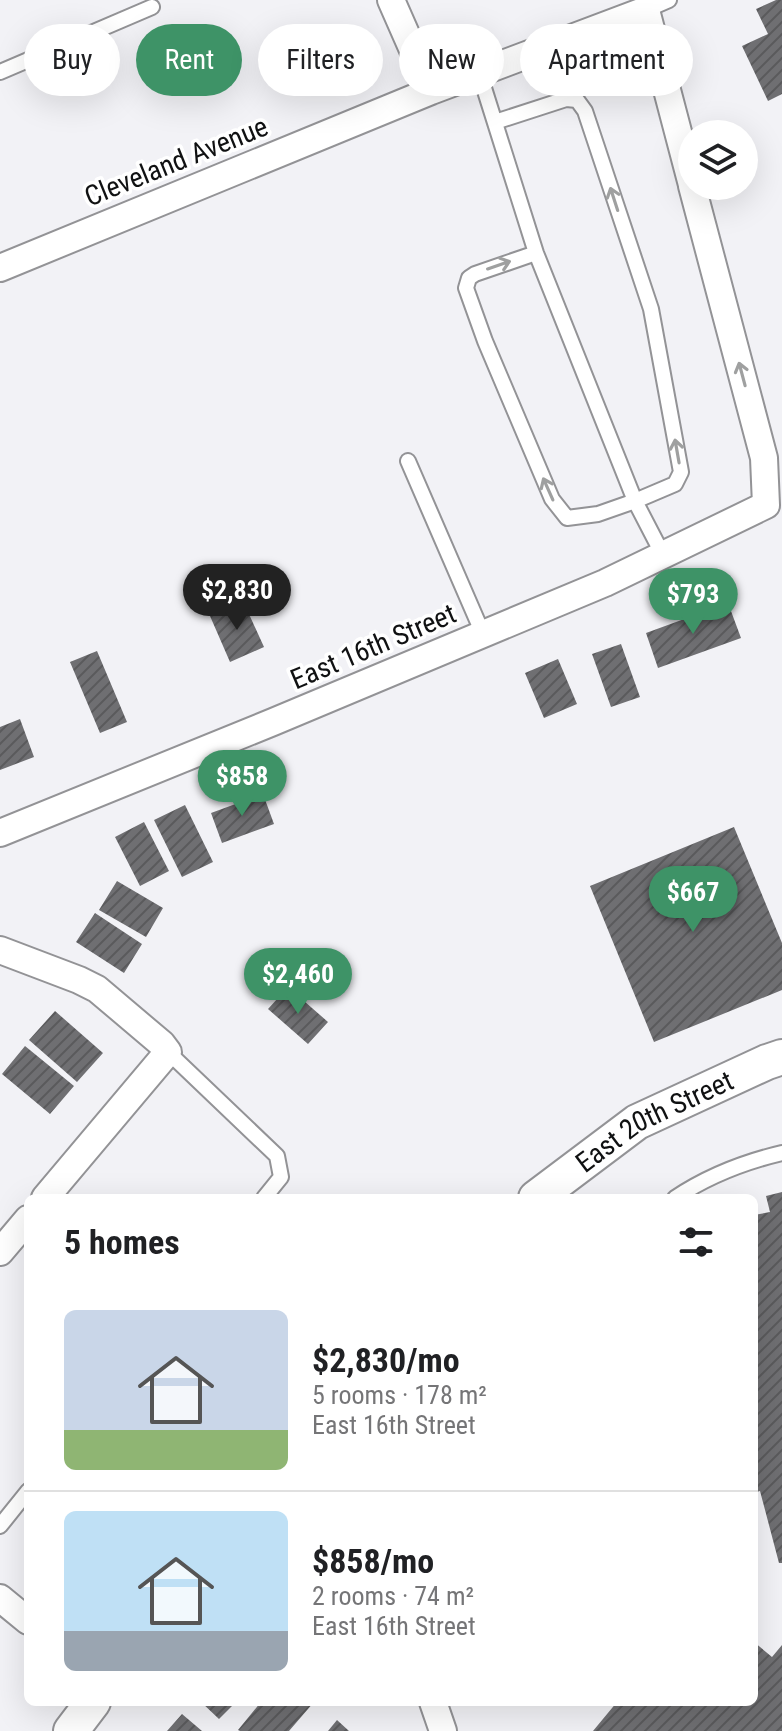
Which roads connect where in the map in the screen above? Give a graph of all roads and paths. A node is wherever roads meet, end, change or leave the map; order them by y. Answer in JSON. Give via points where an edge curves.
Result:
{"nodes":[{"id":1,"x":391,"y":0,"type":"edge"},
{"id":2,"x":657,"y":5,"type":"edge"},
{"id":3,"x":152,"y":7,"type":"dead end"},
{"id":4,"x":402,"y":24,"type":"edge"},
{"id":5,"x":504,"y":63,"type":"edge"},
{"id":6,"x":0,"y":72,"type":"edge"},
{"id":7,"x":419,"y":96,"type":"edge"},
{"id":8,"x":487,"y":96,"type":"edge"},
{"id":9,"x":679,"y":120,"type":"edge"},
{"id":10,"x":495,"y":122,"type":"junction"},
{"id":11,"x":696,"y":200,"type":"edge"},
{"id":12,"x":536,"y":253,"type":"junction"},
{"id":13,"x":0,"y":268,"type":"edge"},
{"id":14,"x":408,"y":461,"type":"dead end"},
{"id":15,"x":635,"y":501,"type":"junction"},
{"id":16,"x":663,"y":555,"type":"junction"},
{"id":17,"x":483,"y":634,"type":"junction"},
{"id":18,"x":0,"y":833,"type":"edge"},
{"id":19,"x":0,"y":950,"type":"edge"},
{"id":20,"x":168,"y":1052,"type":"junction"},
{"id":21,"x":782,"y":1057,"type":"edge"},
{"id":22,"x":782,"y":1153,"type":"edge"},
{"id":23,"x":48,"y":1194,"type":"edge"},
{"id":24,"x":267,"y":1194,"type":"edge"},
{"id":25,"x":547,"y":1194,"type":"edge"},
{"id":26,"x":682,"y":1194,"type":"edge"},
{"id":27,"x":24,"y":1224,"type":"edge"},
{"id":28,"x":0,"y":1252,"type":"edge"},
{"id":29,"x":24,"y":1496,"type":"edge"},
{"id":30,"x":0,"y":1526,"type":"edge"},
{"id":31,"x":0,"y":1598,"type":"edge"},
{"id":32,"x":24,"y":1618,"type":"edge"},
{"id":33,"x":90,"y":1706,"type":"edge"},
{"id":34,"x":434,"y":1706,"type":"edge"},
{"id":35,"x":71,"y":1731,"type":"edge"},
{"id":36,"x":443,"y":1731,"type":"edge"}],
"edges":[{"from":1,"to":4,"type":"street"},
{"from":2,"to":5,"type":"street","name":"Cleveland Avenue"},
{"from":2,"to":9,"type":"street"},
{"from":3,"to":6,"type":"lane"},
{"from":7,"to":13,"type":"street","name":"Cleveland Avenue"},
{"from":8,"to":10,"type":"lane"},
{"from":10,"to":12,"type":"lane"},
{"from":15,"to":10,"type":"lane","one_way":true,"via":[[675,484],[681,472],[651,309],[585,111],[577,100],[566,99]]},
{"from":16,"to":11,"type":"street","name":"East 16th Street","one_way":true,"via":[[766,505],[764,458]]},
{"from":12,"to":15,"type":"lane"},
{"from":15,"to":12,"type":"lane","one_way":true,"via":[[567,518],[552,499],[485,341],[466,288],[469,278]]},
{"from":14,"to":17,"type":"lane"},
{"from":15,"to":16,"type":"lane"},
{"from":16,"to":17,"type":"street","name":"East 16th Street"},
{"from":17,"to":18,"type":"street","name":"East 16th Street"},
{"from":19,"to":20,"type":"street","via":[[97,989]]},
{"from":20,"to":23,"type":"street"},
{"from":20,"to":24,"type":"lane","via":[[277,1156],[281,1177]]},
{"from":21,"to":25,"type":"street","name":"East 20th Street","via":[[637,1122]]},
{"from":22,"to":26,"type":"lane","via":[[706,1179]]},
{"from":27,"to":28,"type":"street"},
{"from":29,"to":30,"type":"lane"},
{"from":31,"to":32,"type":"street"},
{"from":33,"to":35,"type":"street"},
{"from":34,"to":36,"type":"street"}]}
